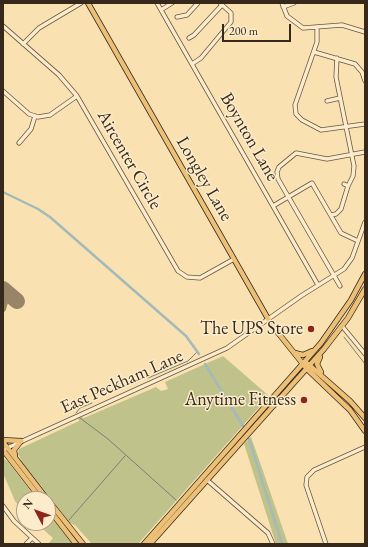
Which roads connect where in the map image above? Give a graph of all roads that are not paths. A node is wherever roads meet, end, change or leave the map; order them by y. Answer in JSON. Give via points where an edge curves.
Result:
{"nodes":[{"id":1,"x":81,"y":3,"type":"edge"},
{"id":2,"x":88,"y":3,"type":"edge"},
{"id":3,"x":157,"y":3,"type":"edge"},
{"id":4,"x":172,"y":3,"type":"edge"},
{"id":5,"x":198,"y":3,"type":"edge"},
{"id":6,"x":294,"y":3,"type":"edge"},
{"id":7,"x":221,"y":4,"type":"edge"},
{"id":8,"x":282,"y":5,"type":"edge"},
{"id":9,"x":161,"y":10,"type":"junction"},
{"id":10,"x":177,"y":17,"type":"dead end"},
{"id":11,"x":3,"y":26,"type":"edge"},
{"id":12,"x":317,"y":28,"type":"junction"},
{"id":13,"x":365,"y":32,"type":"edge"},
{"id":14,"x":189,"y":38,"type":"dead end"},
{"id":15,"x":23,"y":44,"type":"junction"},
{"id":16,"x":314,"y":52,"type":"junction"},
{"id":17,"x":337,"y":58,"type":"junction"},
{"id":18,"x":192,"y":64,"type":"junction"},
{"id":19,"x":365,"y":81,"type":"edge"},
{"id":20,"x":3,"y":91,"type":"edge"},
{"id":21,"x":77,"y":96,"type":"junction"},
{"id":22,"x":340,"y":98,"type":"junction"},
{"id":23,"x":327,"y":101,"type":"dead end"},
{"id":24,"x":35,"y":116,"type":"junction"},
{"id":25,"x":365,"y":124,"type":"edge"},
{"id":26,"x":346,"y":127,"type":"junction"},
{"id":27,"x":19,"y":142,"type":"dead end"},
{"id":28,"x":365,"y":152,"type":"edge"},
{"id":29,"x":352,"y":154,"type":"junction"},
{"id":30,"x":344,"y":184,"type":"dead end"},
{"id":31,"x":348,"y":186,"type":"junction"},
{"id":32,"x":288,"y":197,"type":"junction"},
{"id":33,"x":273,"y":206,"type":"junction"},
{"id":34,"x":330,"y":215,"type":"junction"},
{"id":35,"x":365,"y":222,"type":"edge"},
{"id":36,"x":358,"y":241,"type":"junction"},
{"id":37,"x":234,"y":259,"type":"junction"},
{"id":38,"x":365,"y":274,"type":"edge"},
{"id":39,"x":334,"y":276,"type":"junction"},
{"id":40,"x":318,"y":285,"type":"junction"},
{"id":41,"x":340,"y":286,"type":"dead end"},
{"id":42,"x":365,"y":288,"type":"edge"},
{"id":43,"x":268,"y":319,"type":"junction"},
{"id":44,"x":342,"y":326,"type":"junction"},
{"id":45,"x":321,"y":343,"type":"junction"},
{"id":46,"x":324,"y":349,"type":"junction"},
{"id":47,"x":293,"y":352,"type":"junction"},
{"id":48,"x":365,"y":354,"type":"edge"},
{"id":49,"x":304,"y":363,"type":"junction"},
{"id":50,"x":309,"y":367,"type":"junction"},
{"id":51,"x":298,"y":379,"type":"junction"},
{"id":52,"x":339,"y":391,"type":"junction"},
{"id":53,"x":338,"y":398,"type":"junction"},
{"id":54,"x":350,"y":410,"type":"junction"},
{"id":55,"x":365,"y":418,"type":"edge"},
{"id":56,"x":365,"y":427,"type":"edge"},
{"id":57,"x":365,"y":431,"type":"edge"},
{"id":58,"x":3,"y":441,"type":"edge"},
{"id":59,"x":22,"y":441,"type":"junction"},
{"id":60,"x":232,"y":445,"type":"junction"},
{"id":61,"x":365,"y":447,"type":"edge"},
{"id":62,"x":4,"y":449,"type":"edge"},
{"id":63,"x":3,"y":456,"type":"edge"},
{"id":64,"x":14,"y":462,"type":"junction"},
{"id":65,"x":207,"y":480,"type":"junction"},
{"id":66,"x":35,"y":491,"type":"edge"},
{"id":67,"x":41,"y":491,"type":"edge"},
{"id":68,"x":3,"y":506,"type":"edge"},
{"id":69,"x":56,"y":509,"type":"edge"},
{"id":70,"x":56,"y":518,"type":"edge"},
{"id":71,"x":32,"y":538,"type":"junction"},
{"id":72,"x":26,"y":544,"type":"edge"},
{"id":73,"x":39,"y":544,"type":"edge"},
{"id":74,"x":76,"y":544,"type":"edge"},
{"id":75,"x":83,"y":544,"type":"edge"},
{"id":76,"x":144,"y":544,"type":"edge"},
{"id":77,"x":150,"y":544,"type":"edge"},
{"id":78,"x":273,"y":544,"type":"edge"},
{"id":79,"x":326,"y":544,"type":"edge"}],
"edges":[{"from":1,"to":15,"type":"street","via":[[39,28]]},
{"from":2,"to":37,"type":"main road","name":"Longley Lane"},
{"from":3,"to":9,"type":"street","name":"Boynton Lane"},
{"from":4,"to":9,"type":"street"},
{"from":5,"to":10,"type":"street","via":[[187,15]]},
{"from":6,"to":8,"type":"street"},
{"from":7,"to":14,"type":"street"},
{"from":7,"to":18,"type":"street","via":[[229,11],[232,18],[230,24]]},
{"from":8,"to":12,"type":"street","via":[[287,16],[296,25]]},
{"from":9,"to":18,"type":"street","name":"Boynton Lane"},
{"from":11,"to":15,"type":"street","name":"Aircenter Circle"},
{"from":12,"to":13,"type":"street","via":[[342,25]]},
{"from":12,"to":16,"type":"street","via":[[318,39]]},
{"from":15,"to":21,"type":"street","name":"Aircenter Circle"},
{"from":16,"to":17,"type":"street"},
{"from":16,"to":26,"type":"street","via":[[295,105],[296,114],[322,130]]},
{"from":17,"to":19,"type":"street","via":[[356,64]]},
{"from":17,"to":22,"type":"street","via":[[335,72]]},
{"from":18,"to":33,"type":"street","name":"Boynton Lane"},
{"from":20,"to":24,"type":"street"},
{"from":21,"to":24,"type":"street","via":[[49,115]]},
{"from":21,"to":37,"type":"street","name":"Aircenter Circle","via":[[178,271],[190,278],[200,278]]},
{"from":22,"to":23,"type":"street"},
{"from":22,"to":26,"type":"street"},
{"from":24,"to":27,"type":"street","via":[[31,129]]},
{"from":25,"to":26,"type":"street"},
{"from":26,"to":29,"type":"street"},
{"from":28,"to":29,"type":"street"},
{"from":29,"to":31,"type":"street","via":[[354,169]]},
{"from":29,"to":32,"type":"street","via":[[322,159],[296,153],[279,167],[277,172],[277,177]]},
{"from":30,"to":31,"type":"street"},
{"from":31,"to":34,"type":"street","via":[[341,209]]},
{"from":32,"to":33,"type":"street"},
{"from":32,"to":34,"type":"street","via":[[312,183]]},
{"from":32,"to":39,"type":"street"},
{"from":33,"to":40,"type":"street","name":"Boynton Lane"},
{"from":34,"to":36,"type":"street","via":[[343,235]]},
{"from":35,"to":36,"type":"street","name":"East Peckham Lane"},
{"from":36,"to":39,"type":"street","name":"East Peckham Lane","via":[[347,266]]},
{"from":37,"to":43,"type":"main road","name":"Longley Lane"},
{"from":38,"to":45,"type":"main road","via":[[351,300]]},
{"from":39,"to":40,"type":"street","name":"East Peckham Lane"},
{"from":39,"to":41,"type":"street"},
{"from":40,"to":43,"type":"street","name":"East Peckham Lane"},
{"from":42,"to":44,"type":"main road"},
{"from":43,"to":47,"type":"main road","name":"Longley Lane"},
{"from":43,"to":59,"type":"street","name":"East Peckham Lane","via":[[222,352]]},
{"from":44,"to":46,"type":"main road"},
{"from":44,"to":48,"type":"street"},
{"from":45,"to":47,"type":"main road","via":[[306,355]]},
{"from":45,"to":49,"type":"main road"},
{"from":46,"to":50,"type":"main road"},
{"from":46,"to":52,"type":"main road","via":[[318,361],[318,368]]},
{"from":47,"to":49,"type":"main road","name":"Longley Lane"},
{"from":49,"to":50,"type":"main road","name":"Longley Lane"},
{"from":49,"to":60,"type":"main road"},
{"from":50,"to":51,"type":"main road"},
{"from":50,"to":52,"type":"main road","name":"Longley Lane"},
{"from":50,"to":53,"type":"main road","name":"Longley Lane"},
{"from":51,"to":53,"type":"main road","via":[[311,376]]},
{"from":51,"to":65,"type":"main road"},
{"from":52,"to":55,"type":"main road","name":"Longley Lane"},
{"from":53,"to":54,"type":"main road","name":"Longley Lane"},
{"from":54,"to":56,"type":"main road"},
{"from":54,"to":57,"type":"main road","name":"Longley Lane"},
{"from":58,"to":59,"type":"main road"},
{"from":58,"to":62,"type":"main road"},
{"from":59,"to":62,"type":"street","name":"East Peckham Lane"},
{"from":59,"to":64,"type":"main road","via":[[14,450]]},
{"from":60,"to":65,"type":"main road","via":[[208,475]]},
{"from":60,"to":76,"type":"main road"},
{"from":61,"to":79,"type":"street","via":[[312,471],[307,477],[306,485]]},
{"from":62,"to":64,"type":"main road"},
{"from":63,"to":64,"type":"main road"},
{"from":64,"to":66,"type":"main road"},
{"from":64,"to":67,"type":"main road"},
{"from":65,"to":77,"type":"main road"},
{"from":65,"to":78,"type":"street","via":[[267,532]]},
{"from":68,"to":71,"type":"street"},
{"from":69,"to":75,"type":"main road"},
{"from":70,"to":74,"type":"main road"},
{"from":71,"to":72,"type":"street"},
{"from":71,"to":73,"type":"street"}]}
